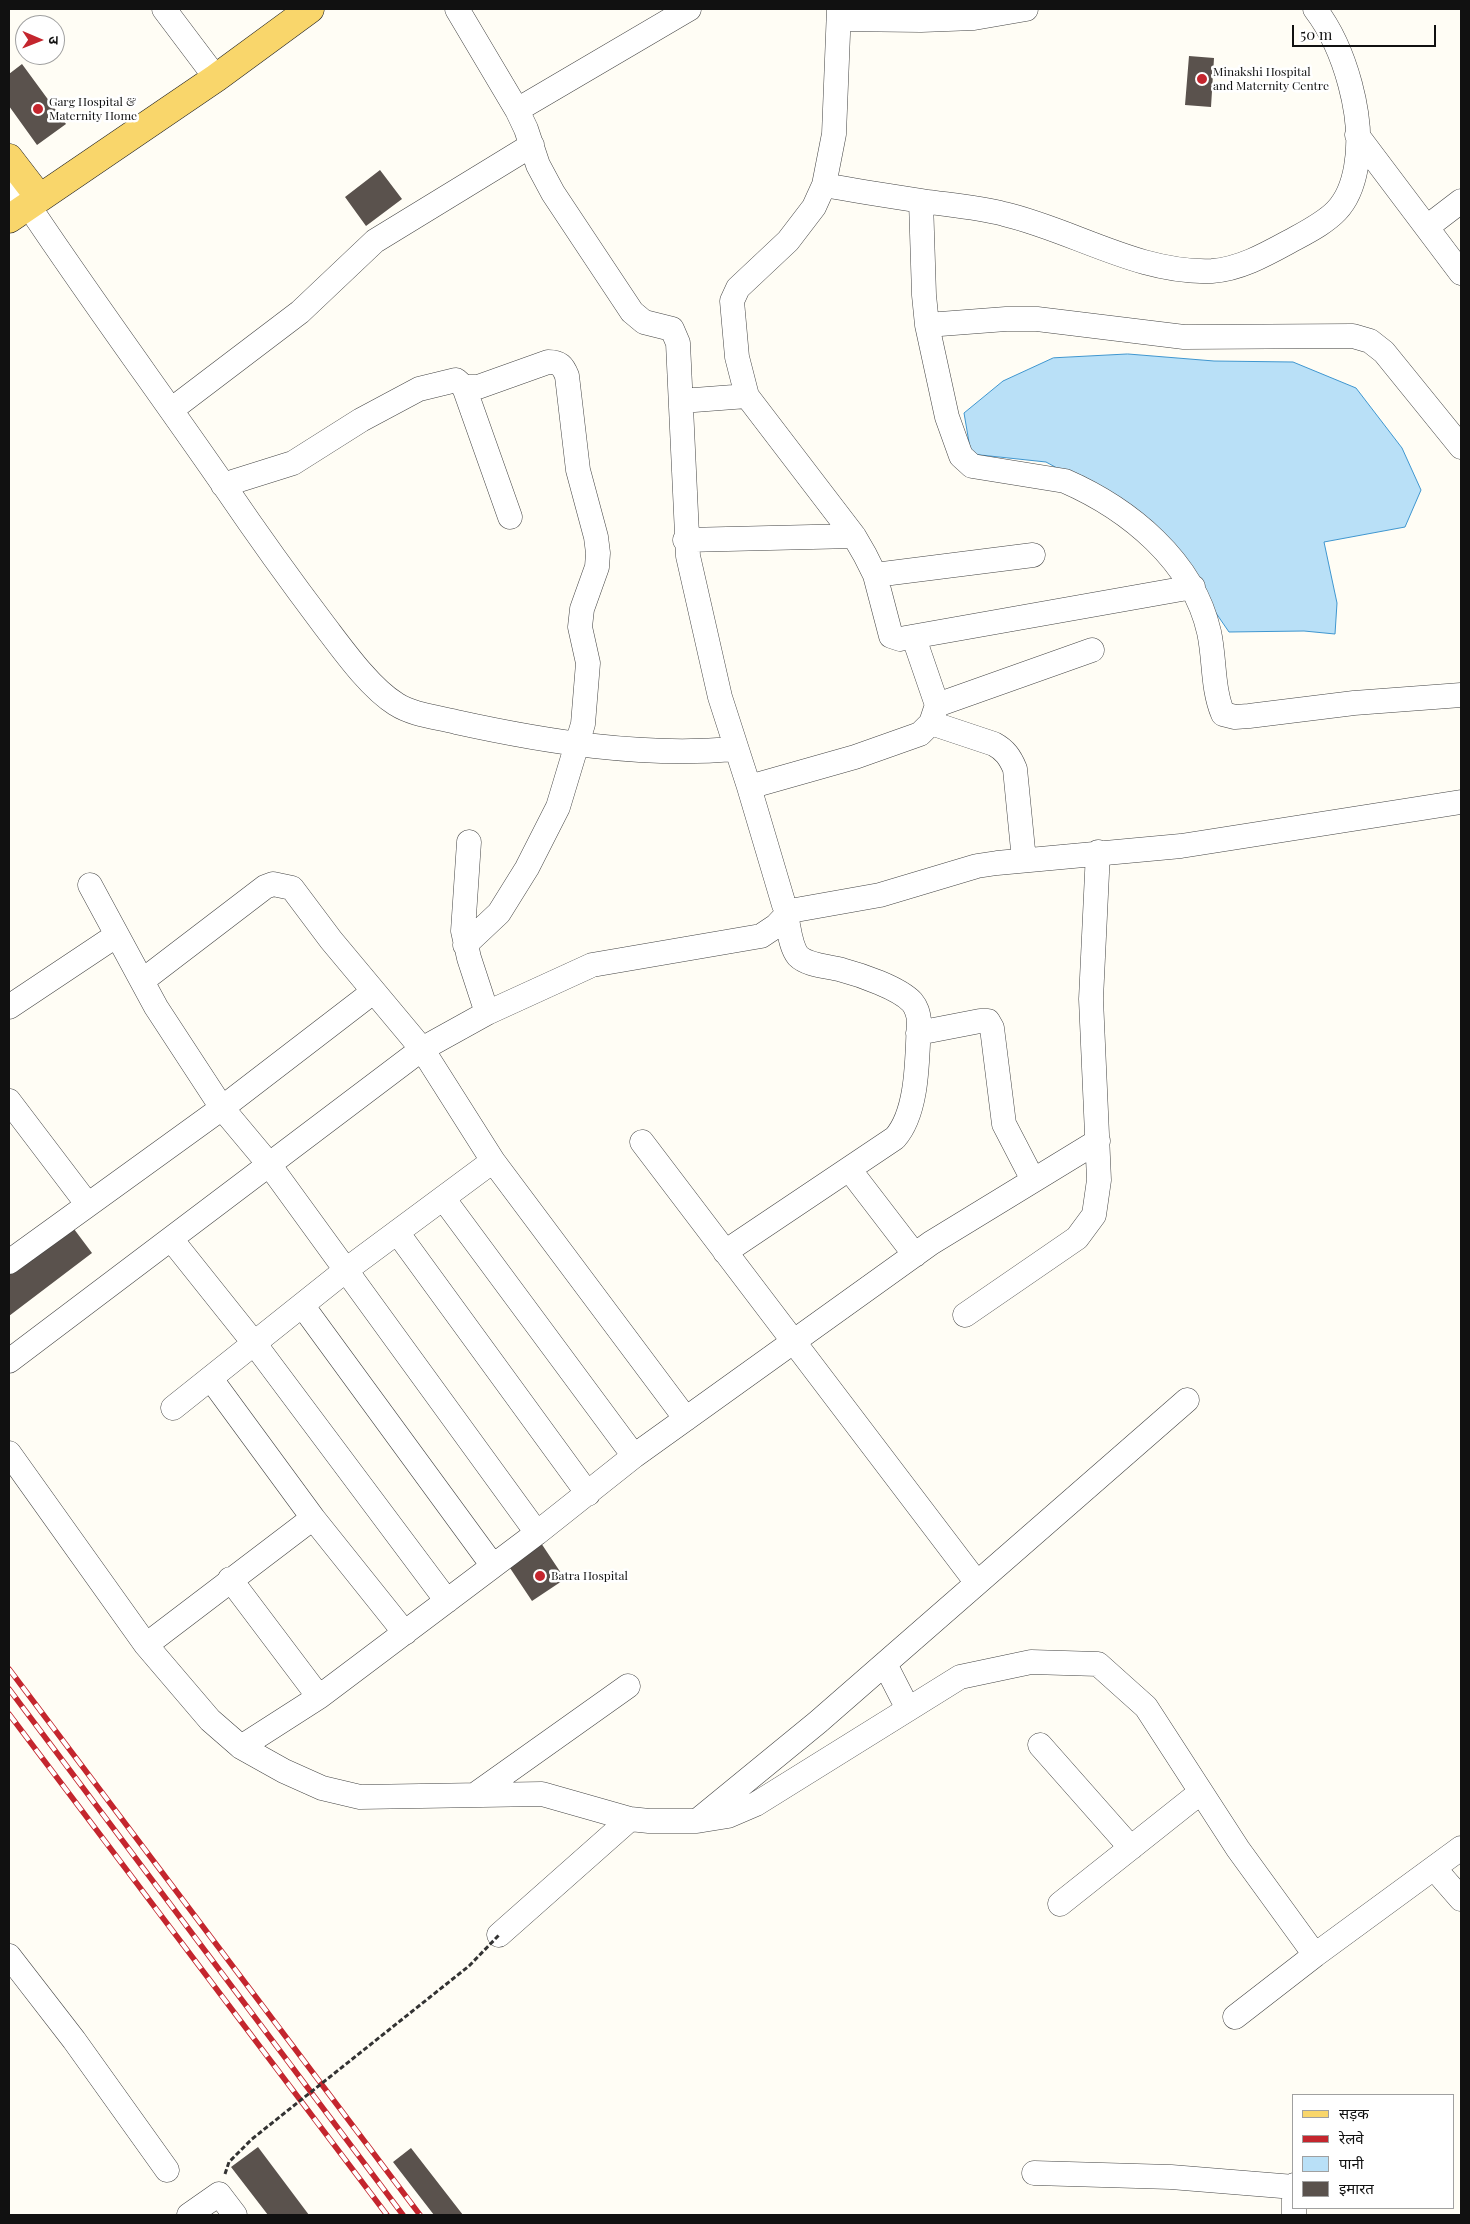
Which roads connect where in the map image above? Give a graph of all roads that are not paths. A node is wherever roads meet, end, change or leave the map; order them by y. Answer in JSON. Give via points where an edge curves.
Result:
{"nodes":[{"id":1,"x":164,"y":9,"type":"edge"},
{"id":2,"x":310,"y":9,"type":"edge"},
{"id":3,"x":457,"y":9,"type":"edge"},
{"id":4,"x":689,"y":9,"type":"edge"},
{"id":5,"x":1026,"y":9,"type":"edge"},
{"id":6,"x":1316,"y":9,"type":"edge"},
{"id":7,"x":974,"y":13,"type":"edge"},
{"id":8,"x":839,"y":14,"type":"edge"},
{"id":9,"x":216,"y":78,"type":"junction"},
{"id":10,"x":517,"y":110,"type":"junction"},
{"id":11,"x":1357,"y":135,"type":"junction"},
{"id":12,"x":532,"y":145,"type":"junction"},
{"id":13,"x":9,"y":158,"type":"edge"},
{"id":14,"x":824,"y":185,"type":"junction"},
{"id":15,"x":22,"y":199,"type":"edge"},
{"id":16,"x":1461,"y":200,"type":"edge"},
{"id":17,"x":921,"y":201,"type":"junction"},
{"id":18,"x":1427,"y":227,"type":"junction"},
{"id":19,"x":1461,"y":272,"type":"edge"},
{"id":20,"x":927,"y":325,"type":"junction"},
{"id":21,"x":464,"y":387,"type":"junction"},
{"id":22,"x":747,"y":396,"type":"junction"},
{"id":23,"x":680,"y":401,"type":"junction"},
{"id":24,"x":171,"y":410,"type":"junction"},
{"id":25,"x":1461,"y":447,"type":"edge"},
{"id":26,"x":223,"y":485,"type":"junction"},
{"id":27,"x":510,"y":517,"type":"dead end"},
{"id":28,"x":854,"y":536,"type":"junction"},
{"id":29,"x":685,"y":540,"type":"junction"},
{"id":30,"x":1033,"y":555,"type":"dead end"},
{"id":31,"x":875,"y":575,"type":"junction"},
{"id":32,"x":1194,"y":587,"type":"junction"},
{"id":33,"x":914,"y":638,"type":"junction"},
{"id":34,"x":1092,"y":650,"type":"dead end"},
{"id":35,"x":1461,"y":695,"type":"edge"},
{"id":36,"x":934,"y":714,"type":"junction"},
{"id":37,"x":579,"y":743,"type":"junction"},
{"id":38,"x":735,"y":749,"type":"junction"},
{"id":39,"x":749,"y":787,"type":"junction"},
{"id":40,"x":1461,"y":802,"type":"edge"},
{"id":41,"x":469,"y":842,"type":"dead end"},
{"id":42,"x":1098,"y":852,"type":"junction"},
{"id":43,"x":1024,"y":860,"type":"junction"},
{"id":44,"x":90,"y":885,"type":"dead end"},
{"id":45,"x":788,"y":913,"type":"junction"},
{"id":46,"x":117,"y":935,"type":"junction"},
{"id":47,"x":465,"y":945,"type":"junction"},
{"id":48,"x":142,"y":981,"type":"junction"},
{"id":49,"x":373,"y":992,"type":"junction"},
{"id":50,"x":9,"y":1007,"type":"edge"},
{"id":51,"x":487,"y":1013,"type":"junction"},
{"id":52,"x":918,"y":1033,"type":"junction"},
{"id":53,"x":422,"y":1049,"type":"junction"},
{"id":54,"x":9,"y":1101,"type":"edge"},
{"id":55,"x":222,"y":1108,"type":"junction"},
{"id":56,"x":1098,"y":1141,"type":"junction"},
{"id":57,"x":642,"y":1142,"type":"dead end"},
{"id":58,"x":493,"y":1161,"type":"junction"},
{"id":59,"x":268,"y":1164,"type":"junction"},
{"id":60,"x":849,"y":1169,"type":"junction"},
{"id":61,"x":1033,"y":1180,"type":"junction"},
{"id":62,"x":443,"y":1198,"type":"junction"},
{"id":63,"x":88,"y":1205,"type":"junction"},
{"id":64,"x":397,"y":1232,"type":"junction"},
{"id":65,"x":171,"y":1239,"type":"junction"},
{"id":66,"x":725,"y":1252,"type":"junction"},
{"id":67,"x":915,"y":1255,"type":"junction"},
{"id":68,"x":9,"y":1262,"type":"edge"},
{"id":69,"x":346,"y":1270,"type":"junction"},
{"id":70,"x":302,"y":1305,"type":"junction"},
{"id":71,"x":964,"y":1315,"type":"dead end"},
{"id":72,"x":254,"y":1343,"type":"junction"},
{"id":73,"x":794,"y":1343,"type":"junction"},
{"id":74,"x":9,"y":1361,"type":"edge"},
{"id":75,"x":211,"y":1379,"type":"junction"},
{"id":76,"x":1187,"y":1400,"type":"dead end"},
{"id":77,"x":172,"y":1408,"type":"dead end"},
{"id":78,"x":686,"y":1419,"type":"junction"},
{"id":79,"x":9,"y":1453,"type":"edge"},
{"id":80,"x":634,"y":1456,"type":"junction"},
{"id":81,"x":588,"y":1494,"type":"junction"},
{"id":82,"x":313,"y":1518,"type":"junction"},
{"id":83,"x":537,"y":1533,"type":"junction"},
{"id":84,"x":493,"y":1566,"type":"junction"},
{"id":85,"x":230,"y":1579,"type":"junction"},
{"id":86,"x":977,"y":1583,"type":"junction"},
{"id":87,"x":446,"y":1601,"type":"junction"},
{"id":88,"x":405,"y":1633,"type":"junction"},
{"id":89,"x":146,"y":1645,"type":"junction"},
{"id":90,"x":885,"y":1664,"type":"junction"},
{"id":91,"x":628,"y":1686,"type":"dead end"},
{"id":92,"x":319,"y":1697,"type":"junction"},
{"id":93,"x":908,"y":1709,"type":"junction"},
{"id":94,"x":1040,"y":1745,"type":"dead end"},
{"id":95,"x":242,"y":1747,"type":"junction"},
{"id":96,"x":1201,"y":1792,"type":"junction"},
{"id":97,"x":476,"y":1794,"type":"junction"},
{"id":98,"x":630,"y":1819,"type":"junction"},
{"id":99,"x":697,"y":1821,"type":"junction"},
{"id":100,"x":1131,"y":1848,"type":"junction"},
{"id":101,"x":1461,"y":1848,"type":"edge"},
{"id":102,"x":1434,"y":1868,"type":"junction"},
{"id":103,"x":1461,"y":1899,"type":"edge"},
{"id":104,"x":1060,"y":1904,"type":"dead end"},
{"id":105,"x":499,"y":1935,"type":"road end"},
{"id":106,"x":1315,"y":1955,"type":"junction"},
{"id":107,"x":9,"y":1956,"type":"edge"},
{"id":108,"x":1235,"y":2017,"type":"dead end"},
{"id":109,"x":167,"y":2170,"type":"dead end"},
{"id":110,"x":1034,"y":2173,"type":"dead end"},
{"id":111,"x":1292,"y":2186,"type":"edge"},
{"id":112,"x":189,"y":2215,"type":"edge"},
{"id":113,"x":235,"y":2215,"type":"edge"}],
"edges":[{"from":1,"to":9,"type":"street"},
{"from":2,"to":9,"type":"main road"},
{"from":3,"to":10,"type":"street"},
{"from":4,"to":10,"type":"street"},
{"from":5,"to":7,"type":"street"},
{"from":6,"to":11,"type":"street","via":[[1338,46],[1352,88]]},
{"from":7,"to":8,"type":"street","via":[[921,20]]},
{"from":8,"to":14,"type":"street","via":[[834,134]]},
{"from":9,"to":15,"type":"main road"},
{"from":10,"to":12,"type":"street"},
{"from":11,"to":17,"type":"street","via":[[1357,164],[1352,189],[1342,208],[1324,223],[1264,256],[1213,271],[1151,263],[1002,213]]},
{"from":11,"to":18,"type":"street"},
{"from":12,"to":23,"type":"street","via":[[553,193],[632,312],[644,322],[672,329],[678,343]]},
{"from":12,"to":24,"type":"street","via":[[375,241],[300,312]]},
{"from":13,"to":15,"type":"main road"},
{"from":14,"to":17,"type":"street"},
{"from":14,"to":22,"type":"street","via":[[814,208],[788,242],[743,283],[732,301],[737,357]]},
{"from":15,"to":24,"type":"street"},
{"from":16,"to":18,"type":"street"},
{"from":17,"to":20,"type":"street"},
{"from":18,"to":19,"type":"street"},
{"from":20,"to":25,"type":"street","via":[[1037,319],[1184,337],[1353,336],[1370,341],[1384,352]]},
{"from":20,"to":32,"type":"street","via":[[947,417],[961,456],[972,466],[1065,481],[1078,486],[1154,540]]},
{"from":21,"to":26,"type":"street","via":[[456,380],[449,380],[419,390],[361,420],[293,463]]},
{"from":21,"to":27,"type":"street"},
{"from":21,"to":37,"type":"street","via":[[478,387],[548,362],[557,362],[564,367],[567,376],[578,470],[598,553],[580,627],[589,678]]},
{"from":22,"to":23,"type":"street"},
{"from":22,"to":28,"type":"street"},
{"from":23,"to":29,"type":"street"},
{"from":24,"to":26,"type":"street"},
{"from":26,"to":37,"type":"street","via":[[272,557],[349,659],[396,704],[411,711],[484,728]]},
{"from":28,"to":29,"type":"street"},
{"from":28,"to":31,"type":"street"},
{"from":29,"to":38,"type":"street","via":[[720,698]]},
{"from":30,"to":31,"type":"street"},
{"from":31,"to":33,"type":"street","via":[[891,636]]},
{"from":32,"to":33,"type":"street"},
{"from":32,"to":35,"type":"street","via":[[1210,635],[1217,699],[1223,714],[1249,716],[1354,703]]},
{"from":33,"to":36,"type":"street"},
{"from":34,"to":36,"type":"street"},
{"from":36,"to":39,"type":"street","via":[[920,734],[855,758]]},
{"from":36,"to":43,"type":"street","via":[[1003,749],[1011,758],[1016,769]]},
{"from":37,"to":38,"type":"street","via":[[610,749],[689,753]]},
{"from":37,"to":47,"type":"street","via":[[558,807],[514,893],[491,923]]},
{"from":38,"to":39,"type":"street"},
{"from":39,"to":45,"type":"street"},
{"from":40,"to":42,"type":"street","via":[[1181,846]]},
{"from":41,"to":47,"type":"street","via":[[463,915]]},
{"from":42,"to":43,"type":"street"},
{"from":42,"to":56,"type":"street","via":[[1091,999]]},
{"from":43,"to":45,"type":"street","via":[[976,866],[880,894]]},
{"from":44,"to":46,"type":"street"},
{"from":45,"to":51,"type":"street","via":[[761,936],[592,965]]},
{"from":45,"to":52,"type":"street","via":[[797,954],[813,963],[858,974],[900,994],[918,1010]]},
{"from":46,"to":48,"type":"street"},
{"from":46,"to":50,"type":"street"},
{"from":47,"to":51,"type":"street"},
{"from":48,"to":49,"type":"street","via":[[253,894],[273,884],[292,888]]},
{"from":48,"to":55,"type":"street"},
{"from":49,"to":53,"type":"street"},
{"from":49,"to":55,"type":"street"},
{"from":51,"to":53,"type":"street"},
{"from":52,"to":60,"type":"street","via":[[912,1104],[904,1129]]},
{"from":52,"to":61,"type":"street","via":[[988,1021],[992,1028],[1004,1124]]},
{"from":53,"to":58,"type":"street"},
{"from":53,"to":59,"type":"street"},
{"from":54,"to":63,"type":"street"},
{"from":55,"to":59,"type":"street"},
{"from":55,"to":63,"type":"street"},
{"from":56,"to":61,"type":"street"},
{"from":56,"to":71,"type":"street","via":[[1097,1200],[1087,1227],[1077,1238]]},
{"from":57,"to":66,"type":"street"},
{"from":58,"to":62,"type":"street"},
{"from":58,"to":78,"type":"street"},
{"from":59,"to":65,"type":"street"},
{"from":59,"to":69,"type":"street"},
{"from":60,"to":66,"type":"street"},
{"from":60,"to":67,"type":"street"},
{"from":61,"to":67,"type":"street"},
{"from":62,"to":64,"type":"street"},
{"from":62,"to":80,"type":"street"},
{"from":63,"to":68,"type":"street"},
{"from":64,"to":69,"type":"street"},
{"from":64,"to":81,"type":"street"},
{"from":65,"to":72,"type":"street"},
{"from":65,"to":74,"type":"street"},
{"from":66,"to":73,"type":"street"},
{"from":67,"to":73,"type":"street"},
{"from":69,"to":70,"type":"street"},
{"from":69,"to":83,"type":"street"},
{"from":70,"to":72,"type":"street"},
{"from":70,"to":84,"type":"street"},
{"from":72,"to":75,"type":"street"},
{"from":72,"to":87,"type":"street"},
{"from":73,"to":78,"type":"street"},
{"from":73,"to":86,"type":"street"},
{"from":75,"to":77,"type":"street"},
{"from":75,"to":82,"type":"street"},
{"from":76,"to":86,"type":"street"},
{"from":78,"to":80,"type":"street"},
{"from":79,"to":89,"type":"street"},
{"from":80,"to":81,"type":"street"},
{"from":81,"to":83,"type":"street"},
{"from":82,"to":85,"type":"street"},
{"from":82,"to":88,"type":"street"},
{"from":83,"to":84,"type":"street"},
{"from":84,"to":87,"type":"street"},
{"from":85,"to":89,"type":"street"},
{"from":85,"to":92,"type":"street"},
{"from":86,"to":90,"type":"street"},
{"from":87,"to":88,"type":"street"},
{"from":88,"to":92,"type":"street"},
{"from":89,"to":95,"type":"street","via":[[210,1720]]},
{"from":90,"to":93,"type":"street"},
{"from":90,"to":99,"type":"street"},
{"from":91,"to":97,"type":"street"},
{"from":92,"to":95,"type":"street"},
{"from":93,"to":96,"type":"street","via":[[960,1677],[1031,1662],[1098,1664],[1146,1707]]},
{"from":93,"to":99,"type":"street","via":[[756,1804],[728,1816]]},
{"from":94,"to":100,"type":"street"},
{"from":95,"to":97,"type":"street","via":[[322,1788],[360,1797]]},
{"from":96,"to":100,"type":"street"},
{"from":96,"to":106,"type":"street"},
{"from":97,"to":98,"type":"street","via":[[542,1794]]},
{"from":98,"to":99,"type":"street"},
{"from":98,"to":105,"type":"street"},
{"from":100,"to":104,"type":"street"},
{"from":101,"to":102,"type":"street"},
{"from":102,"to":103,"type":"street"},
{"from":102,"to":106,"type":"street"},
{"from":106,"to":108,"type":"street"},
{"from":107,"to":109,"type":"street"},
{"from":110,"to":111,"type":"street","via":[[1171,2177]]},
{"from":112,"to":113,"type":"street","via":[[219,2194]]}]}
